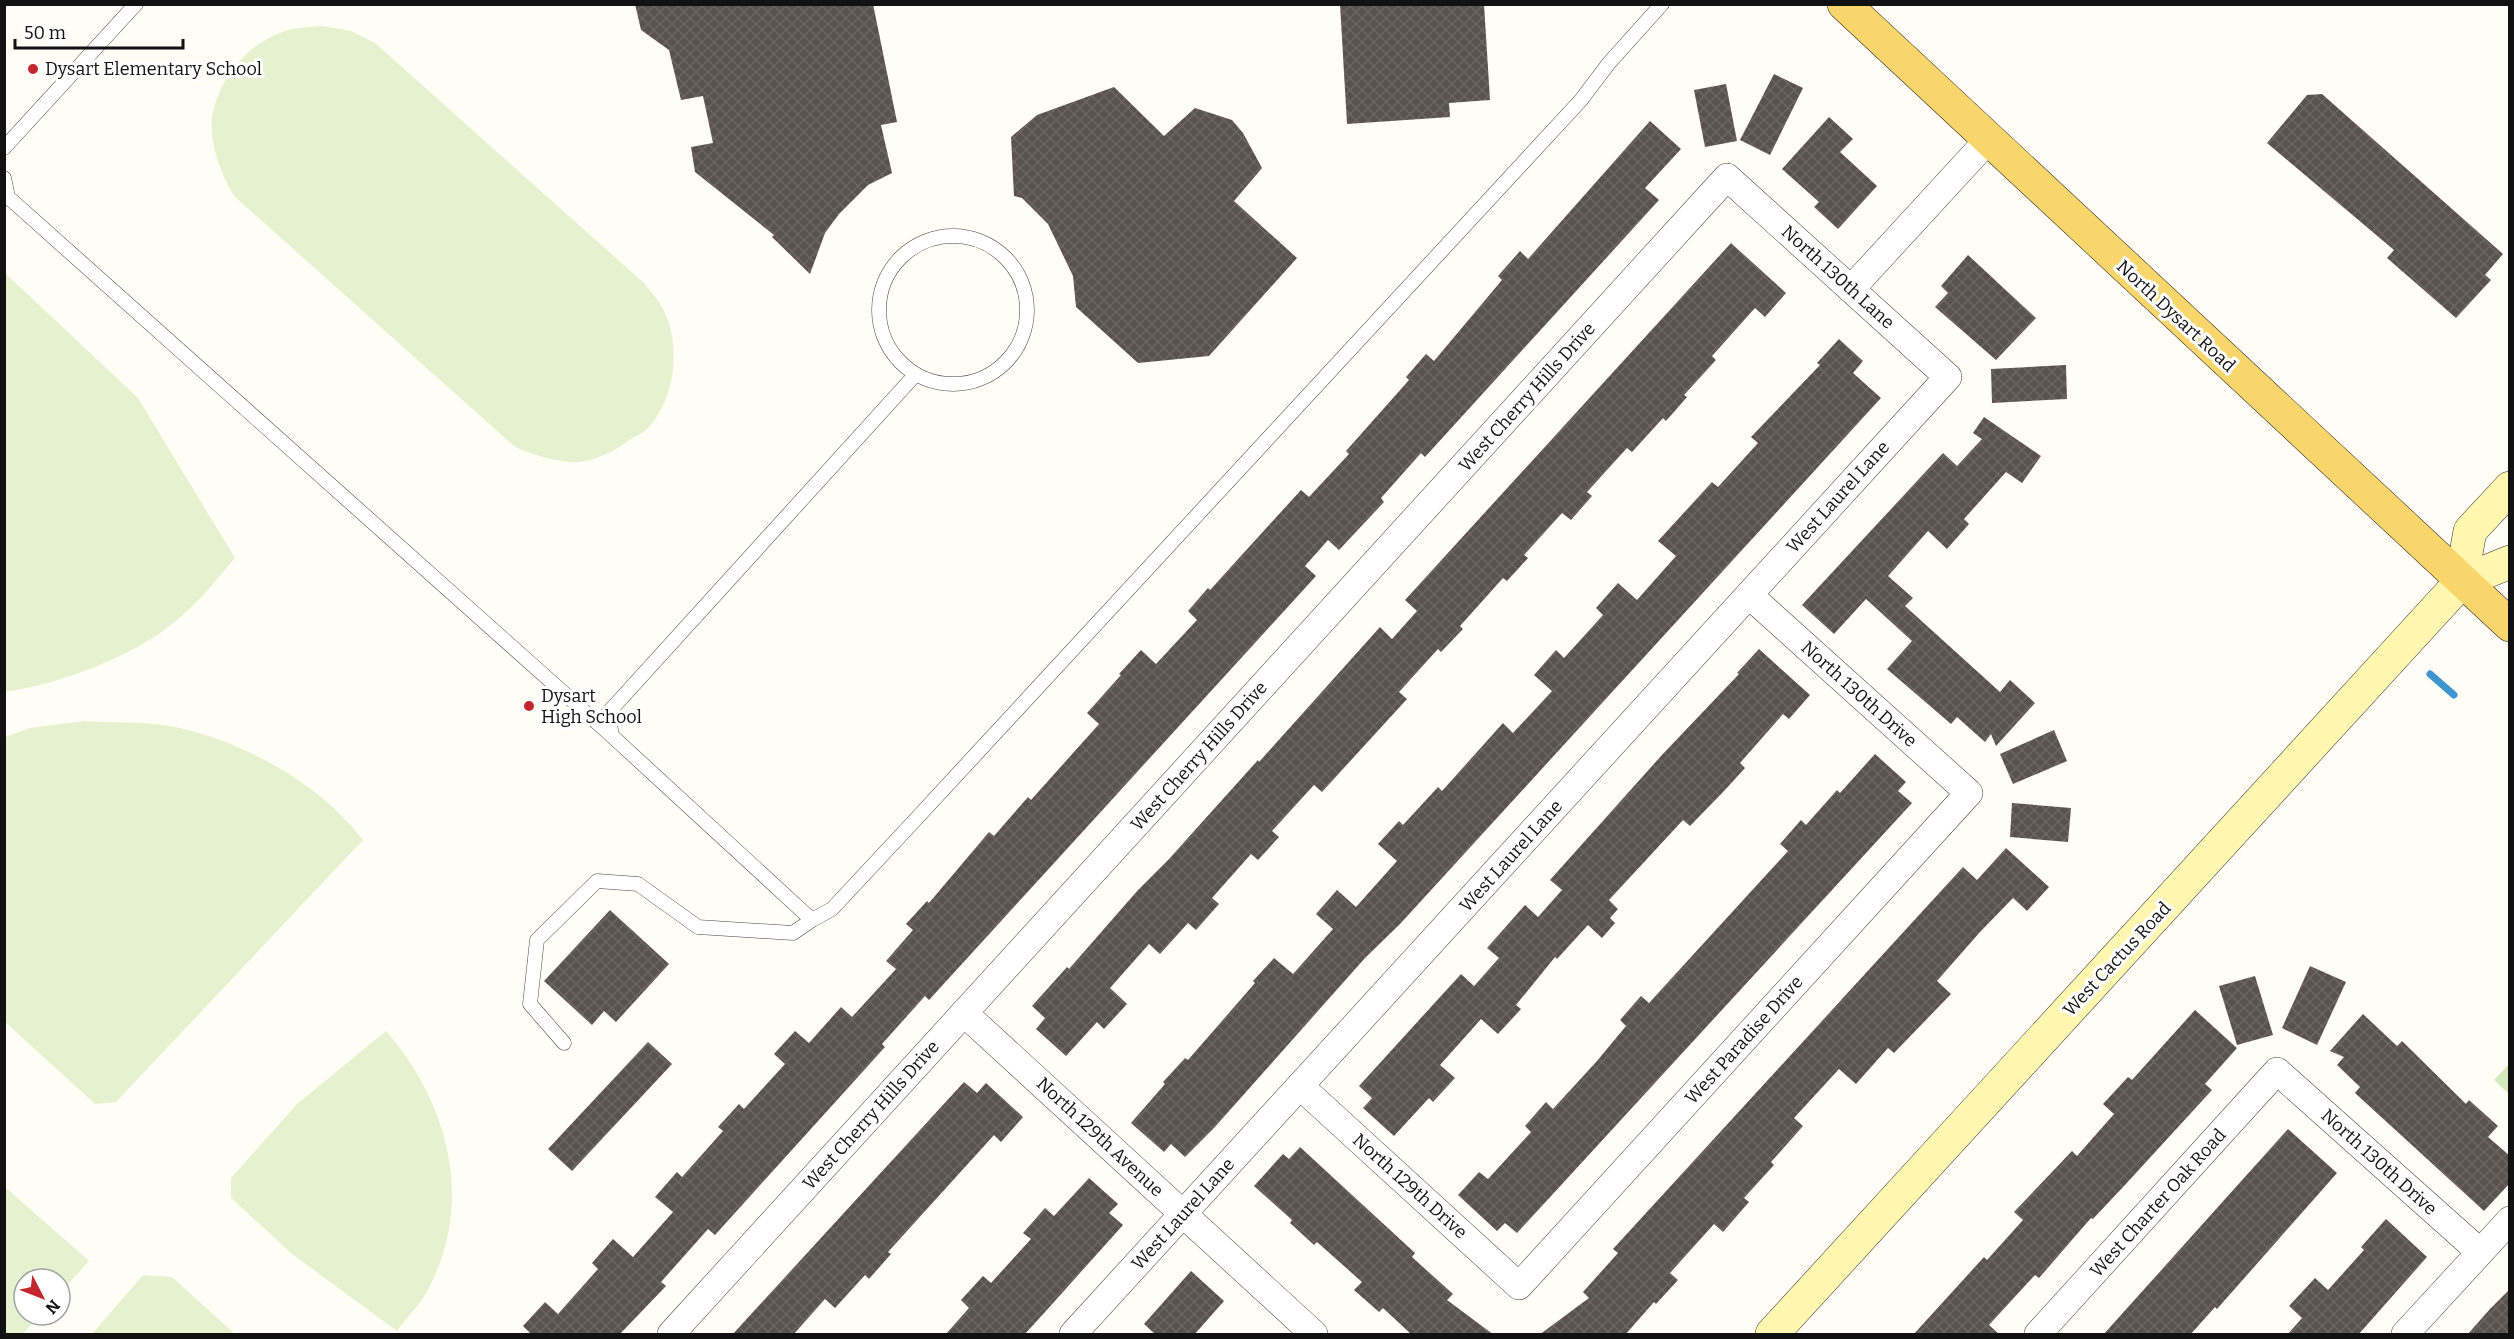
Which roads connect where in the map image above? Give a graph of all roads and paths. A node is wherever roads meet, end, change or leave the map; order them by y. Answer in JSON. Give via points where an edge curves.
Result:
{"nodes":[{"id":1,"x":136,"y":4,"type":"edge"},
{"id":2,"x":1662,"y":4,"type":"edge"},
{"id":3,"x":1844,"y":4,"type":"edge"},
{"id":4,"x":1988,"y":140,"type":"junction"},
{"id":5,"x":4,"y":148,"type":"edge"},
{"id":6,"x":1727,"y":177,"type":"joint"},
{"id":7,"x":4,"y":178,"type":"edge"},
{"id":8,"x":1851,"y":290,"type":"junction"},
{"id":9,"x":915,"y":375,"type":"junction"},
{"id":10,"x":1948,"y":376,"type":"joint"},
{"id":11,"x":2510,"y":488,"type":"edge"},
{"id":12,"x":2510,"y":562,"type":"edge"},
{"id":13,"x":2461,"y":582,"type":"junction"},
{"id":14,"x":1749,"y":595,"type":"junction"},
{"id":15,"x":2510,"y":625,"type":"edge"},
{"id":16,"x":612,"y":736,"type":"junction"},
{"id":17,"x":1969,"y":793,"type":"joint"},
{"id":18,"x":812,"y":920,"type":"junction"},
{"id":19,"x":964,"y":1013,"type":"junction"},
{"id":20,"x":564,"y":1043,"type":"dead end"},
{"id":21,"x":2277,"y":1071,"type":"joint"},
{"id":22,"x":1300,"y":1086,"type":"junction"},
{"id":23,"x":1183,"y":1214,"type":"junction"},
{"id":24,"x":2510,"y":1220,"type":"edge"},
{"id":25,"x":2480,"y":1252,"type":"junction"},
{"id":26,"x":1520,"y":1286,"type":"joint"},
{"id":27,"x":671,"y":1335,"type":"edge"},
{"id":28,"x":1073,"y":1335,"type":"edge"},
{"id":29,"x":1314,"y":1335,"type":"edge"},
{"id":30,"x":1772,"y":1335,"type":"edge"},
{"id":31,"x":2038,"y":1335,"type":"edge"},
{"id":32,"x":2406,"y":1335,"type":"edge"}],
"edges":[{"from":1,"to":5,"type":"lane"},
{"from":2,"to":18,"type":"lane","via":[[1581,100],[886,852],[832,909]]},
{"from":3,"to":4,"type":"main road","name":"North Dysart Road"},
{"from":4,"to":8,"type":"street"},
{"from":4,"to":13,"type":"main road","name":"North Dysart Road"},
{"from":6,"to":8,"type":"street","name":"North 130th Lane"},
{"from":6,"to":19,"type":"street","name":"West Cherry Hills Drive"},
{"from":7,"to":16,"type":"lane","via":[[8,196]]},
{"from":8,"to":10,"type":"street","name":"North 130th Lane"},
{"from":9,"to":9,"type":"lane","via":[[950,385],[986,377],[1013,353],[1023,333],[1027,311],[1024,289],[1015,268],[981,240],[937,236],[916,244],[885,277],[879,298],[879,321],[885,342],[897,361]]},
{"from":9,"to":16,"type":"lane","via":[[609,713]]},
{"from":10,"to":14,"type":"street","name":"West Laurel Lane"},
{"from":11,"to":13,"type":"main road","via":[[2470,531]]},
{"from":12,"to":13,"type":"main road","name":"West Cactus Road"},
{"from":13,"to":15,"type":"main road","name":"North Dysart Road"},
{"from":13,"to":30,"type":"main road","name":"West Cactus Road"},
{"from":14,"to":17,"type":"street","name":"North 130th Drive"},
{"from":14,"to":22,"type":"street","name":"West Laurel Lane"},
{"from":16,"to":18,"type":"lane"},
{"from":17,"to":26,"type":"street","name":"West Paradise Drive"},
{"from":18,"to":20,"type":"lane","via":[[793,933],[698,927],[638,884],[597,881],[537,940],[530,1004]]},
{"from":19,"to":23,"type":"street","name":"North 129th Avenue"},
{"from":19,"to":27,"type":"street","name":"West Cherry Hills Drive"},
{"from":21,"to":25,"type":"street","name":"North 130th Drive"},
{"from":21,"to":31,"type":"street","name":"West Charter Oak Road"},
{"from":22,"to":23,"type":"street","name":"West Laurel Lane"},
{"from":22,"to":26,"type":"street","name":"North 129th Drive"},
{"from":23,"to":28,"type":"street","name":"West Laurel Lane"},
{"from":23,"to":29,"type":"street","name":"North 129th Avenue"},
{"from":24,"to":25,"type":"street"},
{"from":25,"to":32,"type":"street"}]}
